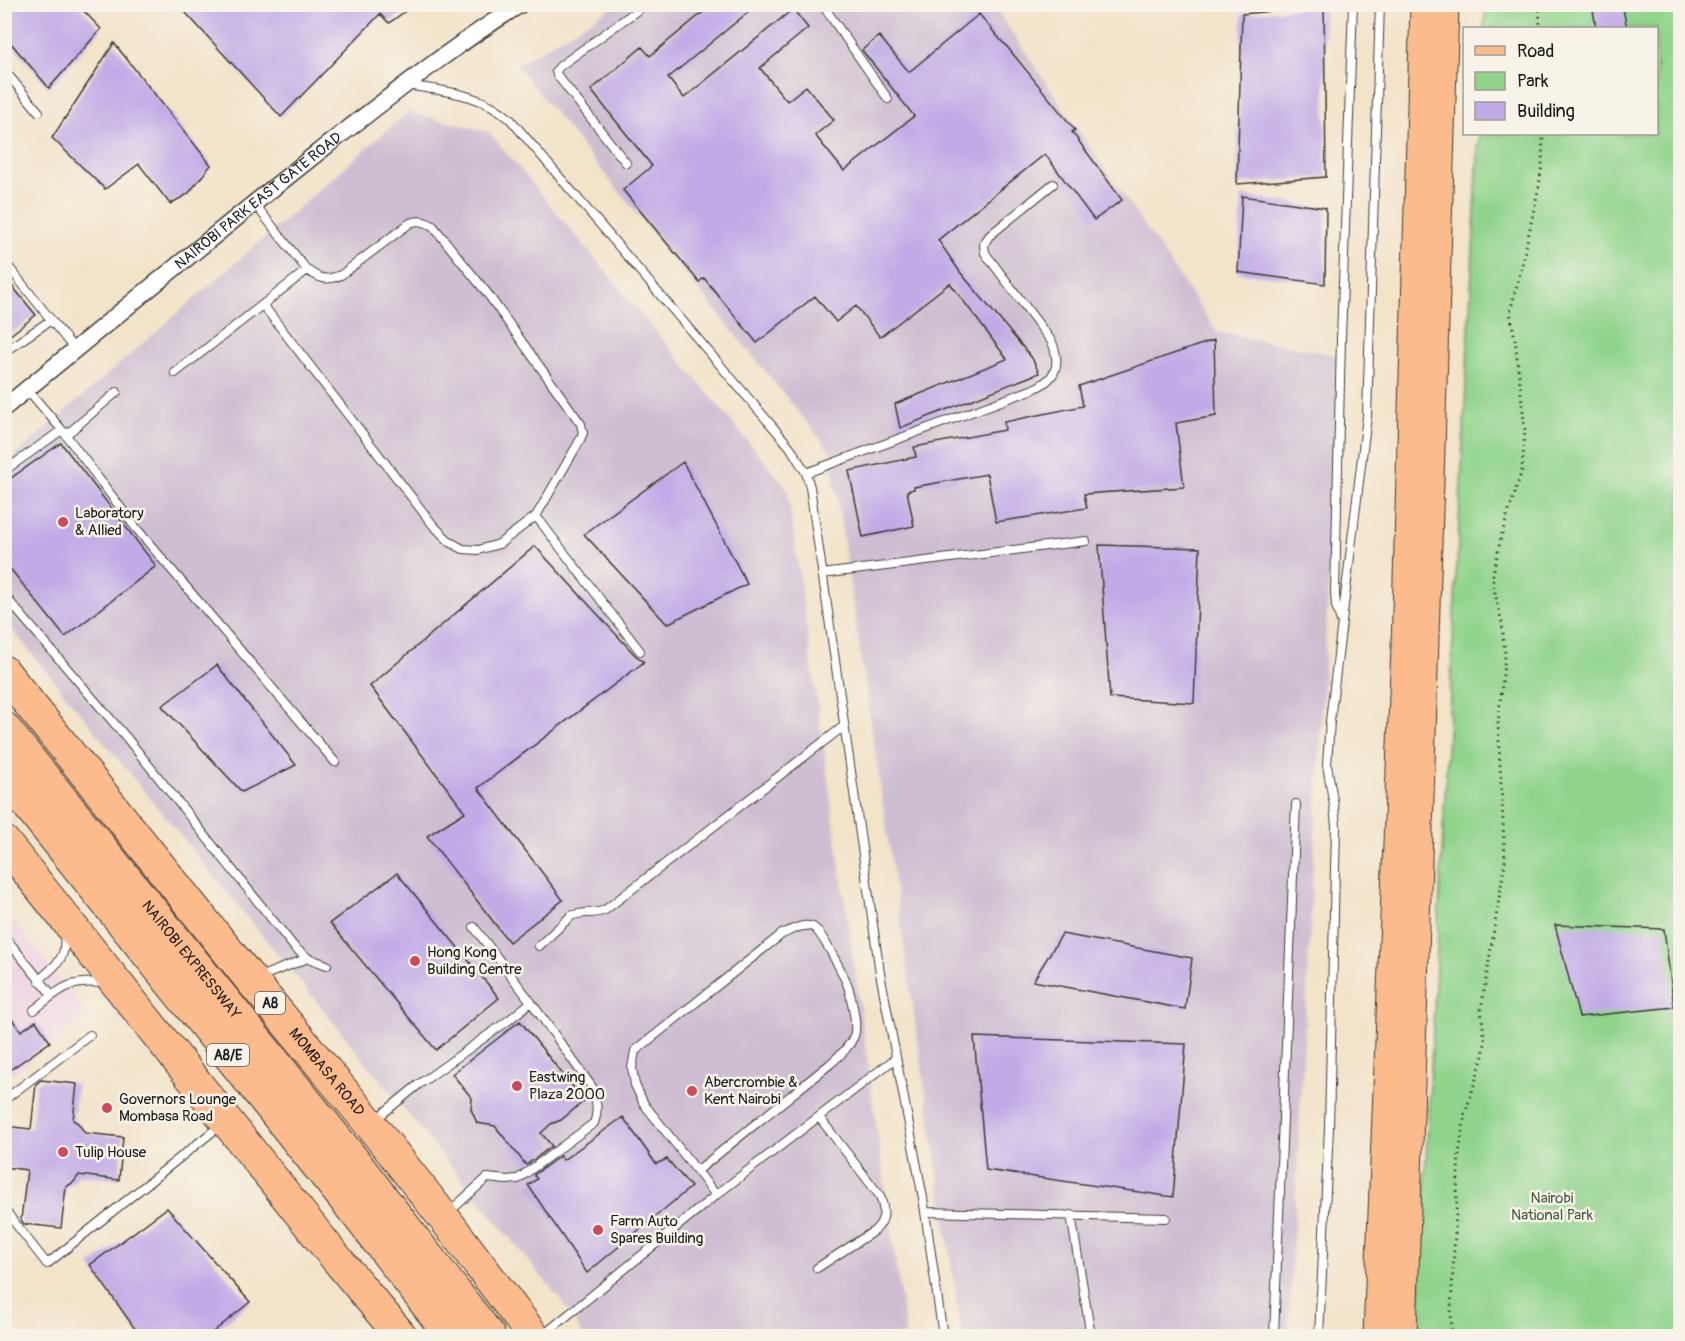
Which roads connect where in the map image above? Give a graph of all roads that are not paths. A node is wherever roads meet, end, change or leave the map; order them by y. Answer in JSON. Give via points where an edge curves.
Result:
{"nodes":[{"id":1,"x":646,"y":4,"type":"edge"},
{"id":2,"x":822,"y":4,"type":"edge"},
{"id":3,"x":1353,"y":4,"type":"edge"},
{"id":4,"x":1380,"y":4,"type":"edge"},
{"id":5,"x":1424,"y":4,"type":"edge"},
{"id":6,"x":1445,"y":4,"type":"edge"},
{"id":7,"x":518,"y":5,"type":"edge"},
{"id":8,"x":4,"y":70,"type":"edge"},
{"id":9,"x":405,"y":85,"type":"junction"},
{"id":10,"x":888,"y":99,"type":"dead end"},
{"id":11,"x":39,"y":112,"type":"dead end"},
{"id":12,"x":626,"y":163,"type":"dead end"},
{"id":13,"x":1053,"y":184,"type":"dead end"},
{"id":14,"x":254,"y":203,"type":"junction"},
{"id":15,"x":4,"y":261,"type":"edge"},
{"id":16,"x":307,"y":270,"type":"junction"},
{"id":17,"x":262,"y":305,"type":"junction"},
{"id":18,"x":51,"y":320,"type":"junction"},
{"id":19,"x":75,"y":350,"type":"junction"},
{"id":20,"x":4,"y":352,"type":"edge"},
{"id":21,"x":175,"y":373,"type":"dead end"},
{"id":22,"x":27,"y":389,"type":"junction"},
{"id":23,"x":117,"y":392,"type":"dead end"},
{"id":24,"x":4,"y":408,"type":"edge"},
{"id":25,"x":64,"y":432,"type":"junction"},
{"id":26,"x":4,"y":471,"type":"edge"},
{"id":27,"x":806,"y":472,"type":"junction"},
{"id":28,"x":536,"y":516,"type":"junction"},
{"id":29,"x":1086,"y":541,"type":"dead end"},
{"id":30,"x":822,"y":574,"type":"junction"},
{"id":31,"x":4,"y":595,"type":"edge"},
{"id":32,"x":1342,"y":623,"type":"junction"},
{"id":33,"x":640,"y":651,"type":"dead end"},
{"id":34,"x":4,"y":672,"type":"edge"},
{"id":35,"x":844,"y":726,"type":"junction"},
{"id":36,"x":4,"y":728,"type":"edge"},
{"id":37,"x":335,"y":762,"type":"dead end"},
{"id":38,"x":4,"y":775,"type":"edge"},
{"id":39,"x":1296,"y":804,"type":"dead end"},
{"id":40,"x":4,"y":842,"type":"edge"},
{"id":41,"x":65,"y":918,"type":"junction"},
{"id":42,"x":474,"y":927,"type":"dead end"},
{"id":43,"x":4,"y":936,"type":"edge"},
{"id":44,"x":539,"y":946,"type":"dead end"},
{"id":45,"x":308,"y":958,"type":"junction"},
{"id":46,"x":327,"y":965,"type":"dead end"},
{"id":47,"x":39,"y":980,"type":"junction"},
{"id":48,"x":251,"y":980,"type":"junction"},
{"id":49,"x":119,"y":985,"type":"junction"},
{"id":50,"x":52,"y":995,"type":"junction"},
{"id":51,"x":531,"y":1002,"type":"junction"},
{"id":52,"x":34,"y":1010,"type":"dead end"},
{"id":53,"x":90,"y":1035,"type":"dead end"},
{"id":54,"x":896,"y":1058,"type":"junction"},
{"id":55,"x":4,"y":1100,"type":"edge"},
{"id":56,"x":819,"y":1117,"type":"junction"},
{"id":57,"x":227,"y":1120,"type":"junction"},
{"id":58,"x":370,"y":1124,"type":"junction"},
{"id":59,"x":697,"y":1171,"type":"junction"},
{"id":60,"x":716,"y":1195,"type":"junction"},
{"id":61,"x":4,"y":1209,"type":"edge"},
{"id":62,"x":925,"y":1212,"type":"junction"},
{"id":63,"x":1071,"y":1215,"type":"junction"},
{"id":64,"x":444,"y":1218,"type":"junction"},
{"id":65,"x":1166,"y":1218,"type":"dead end"},
{"id":66,"x":817,"y":1268,"type":"dead end"},
{"id":67,"x":401,"y":1336,"type":"edge"},
{"id":68,"x":451,"y":1336,"type":"edge"},
{"id":69,"x":489,"y":1336,"type":"edge"},
{"id":70,"x":533,"y":1336,"type":"edge"},
{"id":71,"x":542,"y":1336,"type":"edge"},
{"id":72,"x":943,"y":1336,"type":"edge"},
{"id":73,"x":1091,"y":1336,"type":"edge"},
{"id":74,"x":1274,"y":1336,"type":"edge"},
{"id":75,"x":1319,"y":1336,"type":"edge"},
{"id":76,"x":1377,"y":1336,"type":"edge"},
{"id":77,"x":1403,"y":1336,"type":"edge"}],
"edges":[{"from":1,"to":12,"type":"lane","via":[[556,71]]},
{"from":2,"to":10,"type":"lane"},
{"from":3,"to":32,"type":"lane","via":[[1335,592]]},
{"from":4,"to":32,"type":"lane","via":[[1367,416]]},
{"from":5,"to":76,"type":"main road","via":[[1405,647]]},
{"from":6,"to":77,"type":"main road"},
{"from":7,"to":9,"type":"street","name":"NAIROBI PARK EAST GATE ROAD"},
{"from":8,"to":11,"type":"lane"},
{"from":9,"to":14,"type":"street","name":"NAIROBI PARK EAST GATE ROAD"},
{"from":9,"to":27,"type":"lane","via":[[471,97],[492,104],[510,119],[790,447]]},
{"from":13,"to":27,"type":"lane","via":[[984,244],[985,253],[1052,342],[1057,354],[1052,376],[1031,390]]},
{"from":14,"to":16,"type":"lane"},
{"from":14,"to":19,"type":"street","name":"NAIROBI PARK EAST GATE ROAD"},
{"from":15,"to":18,"type":"lane"},
{"from":16,"to":17,"type":"lane"},
{"from":16,"to":28,"type":"lane","via":[[330,279],[341,275],[410,223],[418,220],[433,226],[488,293],[581,424],[579,442]]},
{"from":17,"to":21,"type":"lane"},
{"from":17,"to":28,"type":"lane","via":[[450,542],[463,549],[478,550],[499,544]]},
{"from":18,"to":19,"type":"lane"},
{"from":18,"to":20,"type":"lane"},
{"from":19,"to":22,"type":"street","name":"NAIROBI PARK EAST GATE ROAD"},
{"from":22,"to":24,"type":"street","name":"NAIROBI PARK EAST GATE ROAD"},
{"from":22,"to":25,"type":"lane"},
{"from":23,"to":25,"type":"lane"},
{"from":25,"to":26,"type":"lane"},
{"from":25,"to":37,"type":"lane","via":[[136,528]]},
{"from":27,"to":30,"type":"lane"},
{"from":28,"to":33,"type":"lane"},
{"from":29,"to":30,"type":"lane"},
{"from":30,"to":35,"type":"lane"},
{"from":31,"to":45,"type":"lane","via":[[126,737],[295,948]]},
{"from":32,"to":75,"type":"lane","via":[[1327,765],[1336,826],[1329,1128]]},
{"from":34,"to":48,"type":"highway","name":"MOMBASA ROAD","number":"A8"},
{"from":35,"to":44,"type":"lane","via":[[605,909],[571,916]]},
{"from":35,"to":54,"type":"lane"},
{"from":36,"to":69,"type":"highway","name":"NAIROBI EXPRESSWAY","number":"A8/E","via":[[340,1143]]},
{"from":38,"to":68,"type":"highway","name":"NAIROBI EXPRESSWAY","number":"A8/E"},
{"from":39,"to":74,"type":"lane"},
{"from":40,"to":41,"type":"highway"},
{"from":41,"to":47,"type":"lane","via":[[63,957]]},
{"from":41,"to":49,"type":"highway"},
{"from":42,"to":51,"type":"lane"},
{"from":43,"to":47,"type":"lane"},
{"from":45,"to":46,"type":"lane"},
{"from":45,"to":48,"type":"lane"},
{"from":47,"to":50,"type":"lane"},
{"from":48,"to":58,"type":"highway","name":"MOMBASA ROAD","number":"A8"},
{"from":49,"to":50,"type":"lane","via":[[78,982]]},
{"from":49,"to":57,"type":"highway"},
{"from":50,"to":52,"type":"lane"},
{"from":51,"to":58,"type":"lane"},
{"from":51,"to":64,"type":"lane","via":[[592,1088],[596,1097],[594,1123],[518,1179],[487,1178]]},
{"from":53,"to":55,"type":"lane"},
{"from":54,"to":56,"type":"lane"},
{"from":54,"to":62,"type":"lane"},
{"from":56,"to":60,"type":"lane"},
{"from":56,"to":66,"type":"lane","via":[[880,1196],[884,1207],[881,1225]]},
{"from":57,"to":61,"type":"lane","via":[[47,1264]]},
{"from":57,"to":67,"type":"highway"},
{"from":58,"to":64,"type":"highway","name":"MOMBASA ROAD","number":"A8"},
{"from":59,"to":59,"type":"lane","via":[[644,1104],[632,1068],[635,1051],[782,934],[802,925],[811,927],[832,953],[848,986],[855,1035],[830,1064]]},
{"from":59,"to":60,"type":"lane"},
{"from":60,"to":71,"type":"lane"},
{"from":62,"to":63,"type":"lane"},
{"from":62,"to":72,"type":"lane"},
{"from":63,"to":65,"type":"lane"},
{"from":63,"to":73,"type":"lane"},
{"from":64,"to":70,"type":"highway","name":"MOMBASA ROAD","number":"A8"}]}
